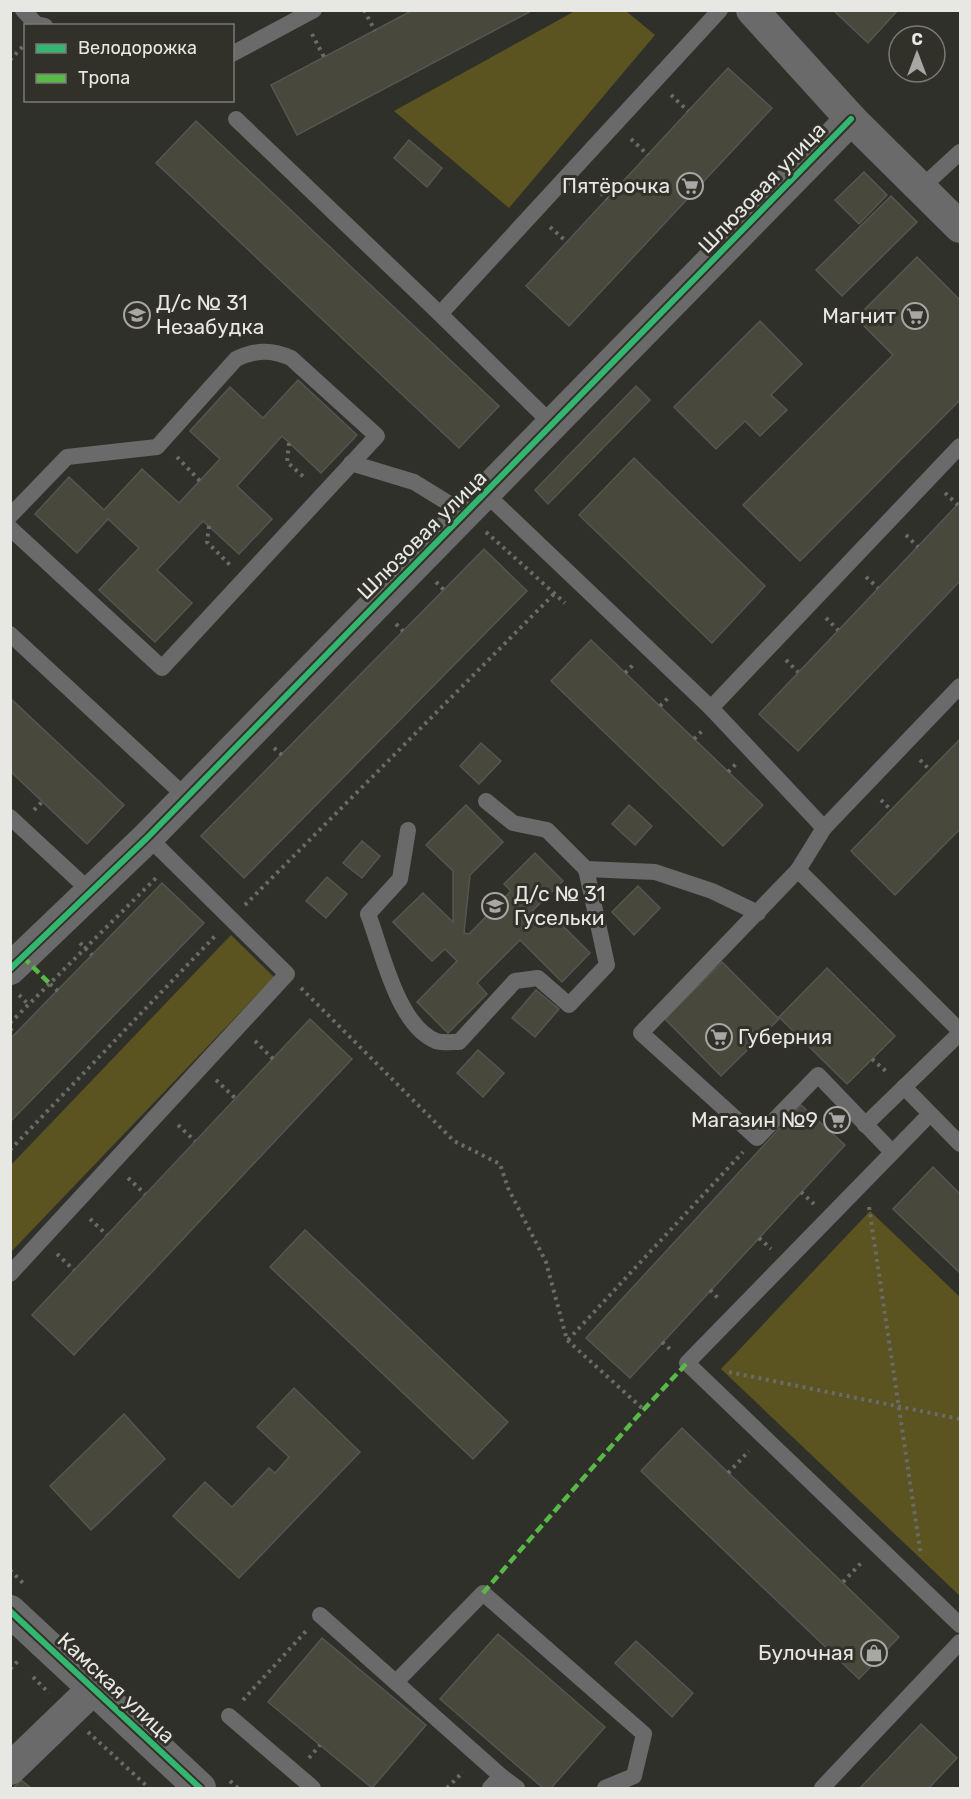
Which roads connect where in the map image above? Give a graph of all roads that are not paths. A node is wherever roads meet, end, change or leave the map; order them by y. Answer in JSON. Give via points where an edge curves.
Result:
{"nodes":[{"id":1,"x":23,"y":10,"type":"edge"},
{"id":2,"x":314,"y":10,"type":"edge"},
{"id":3,"x":720,"y":10,"type":"edge"},
{"id":4,"x":752,"y":10,"type":"edge"},
{"id":5,"x":36,"y":24,"type":"edge"},
{"id":6,"x":234,"y":53,"type":"edge"},
{"id":7,"x":236,"y":119,"type":"dead end"},
{"id":8,"x":851,"y":119,"type":"junction"},
{"id":9,"x":960,"y":152,"type":"edge"},
{"id":10,"x":921,"y":188,"type":"junction"},
{"id":11,"x":960,"y":227,"type":"edge"},
{"id":12,"x":440,"y":314,"type":"junction"},
{"id":13,"x":553,"y":425,"type":"junction"},
{"id":14,"x":960,"y":446,"type":"edge"},
{"id":15,"x":351,"y":464,"type":"junction"},
{"id":16,"x":476,"y":504,"type":"junction"},
{"id":17,"x":10,"y":516,"type":"edge"},
{"id":18,"x":10,"y":528,"type":"edge"},
{"id":19,"x":10,"y":634,"type":"edge"},
{"id":20,"x":960,"y":686,"type":"edge"},
{"id":21,"x":711,"y":708,"type":"junction"},
{"id":22,"x":186,"y":797,"type":"junction"},
{"id":23,"x":486,"y":801,"type":"dead end"},
{"id":24,"x":10,"y":818,"type":"edge"},
{"id":25,"x":824,"y":828,"type":"junction"},
{"id":26,"x":408,"y":830,"type":"dead end"},
{"id":27,"x":148,"y":837,"type":"junction"},
{"id":28,"x":586,"y":869,"type":"junction"},
{"id":29,"x":798,"y":870,"type":"junction"},
{"id":30,"x":91,"y":892,"type":"junction"},
{"id":31,"x":758,"y":913,"type":"junction"},
{"id":32,"x":10,"y":969,"type":"edge"},
{"id":33,"x":960,"y":1032,"type":"edge"},
{"id":34,"x":904,"y":1087,"type":"junction"},
{"id":35,"x":930,"y":1114,"type":"junction"},
{"id":36,"x":865,"y":1125,"type":"junction"},
{"id":37,"x":960,"y":1144,"type":"edge"},
{"id":38,"x":892,"y":1152,"type":"junction"},
{"id":39,"x":10,"y":1274,"type":"edge"},
{"id":40,"x":10,"y":1611,"type":"edge"},
{"id":41,"x":320,"y":1615,"type":"road end"},
{"id":42,"x":960,"y":1625,"type":"edge"},
{"id":43,"x":960,"y":1642,"type":"edge"},
{"id":44,"x":397,"y":1681,"type":"junction"},
{"id":45,"x":93,"y":1689,"type":"junction"},
{"id":46,"x":229,"y":1716,"type":"road end"},
{"id":47,"x":10,"y":1769,"type":"edge"},
{"id":48,"x":496,"y":1782,"type":"edge"},
{"id":49,"x":200,"y":1788,"type":"edge"},
{"id":50,"x":313,"y":1788,"type":"edge"},
{"id":51,"x":517,"y":1788,"type":"edge"},
{"id":52,"x":605,"y":1788,"type":"edge"},
{"id":53,"x":822,"y":1788,"type":"edge"}],
"edges":[{"from":1,"to":5,"type":"lane"},
{"from":2,"to":6,"type":"lane"},
{"from":3,"to":12,"type":"lane"},
{"from":4,"to":8,"type":"street"},
{"from":7,"to":12,"type":"lane"},
{"from":8,"to":10,"type":"street"},
{"from":8,"to":13,"type":"street","name":"Шлюзовая улица"},
{"from":9,"to":10,"type":"lane"},
{"from":10,"to":11,"type":"street"},
{"from":12,"to":13,"type":"lane"},
{"from":13,"to":16,"type":"street","name":"Шлюзовая улица"},
{"from":14,"to":21,"type":"lane"},
{"from":15,"to":16,"type":"lane"},
{"from":15,"to":17,"type":"lane","via":[[377,436],[291,357],[278,352],[249,352],[236,359],[157,447],[67,457]]},
{"from":15,"to":18,"type":"lane","via":[[162,668]]},
{"from":16,"to":21,"type":"lane"},
{"from":16,"to":22,"type":"street","name":"Шлюзовая улица"},
{"from":19,"to":22,"type":"lane"},
{"from":20,"to":25,"type":"lane"},
{"from":21,"to":25,"type":"lane"},
{"from":22,"to":27,"type":"street","name":"Шлюзовая улица"},
{"from":23,"to":28,"type":"lane","via":[[513,824],[547,830]]},
{"from":24,"to":30,"type":"lane"},
{"from":25,"to":29,"type":"lane"},
{"from":26,"to":28,"type":"lane","via":[[400,879],[368,914],[402,1008],[437,1041],[459,1042],[515,981],[538,978],[569,1005],[608,965]]},
{"from":27,"to":30,"type":"street","name":"Шлюзовая улица"},
{"from":27,"to":39,"type":"lane","via":[[287,974]]},
{"from":28,"to":31,"type":"lane","via":[[656,872],[712,891]]},
{"from":29,"to":31,"type":"lane"},
{"from":29,"to":33,"type":"lane"},
{"from":30,"to":32,"type":"street","name":"Шлюзовая улица"},
{"from":31,"to":36,"type":"lane","via":[[641,1034],[757,1138],[818,1075]]},
{"from":33,"to":34,"type":"lane"},
{"from":34,"to":35,"type":"lane"},
{"from":34,"to":36,"type":"lane"},
{"from":35,"to":37,"type":"lane"},
{"from":35,"to":38,"type":"lane"},
{"from":36,"to":38,"type":"lane"},
{"from":38,"to":42,"type":"lane","via":[[687,1363]]},
{"from":40,"to":45,"type":"street","name":"Камская улица"},
{"from":41,"to":44,"type":"lane"},
{"from":43,"to":53,"type":"lane"},
{"from":44,"to":48,"type":"lane"},
{"from":44,"to":52,"type":"lane","via":[[483,1593],[644,1734],[634,1776]]},
{"from":45,"to":47,"type":"street"},
{"from":45,"to":49,"type":"street","name":"Камская улица"},
{"from":46,"to":50,"type":"lane"},
{"from":48,"to":51,"type":"lane"}]}
